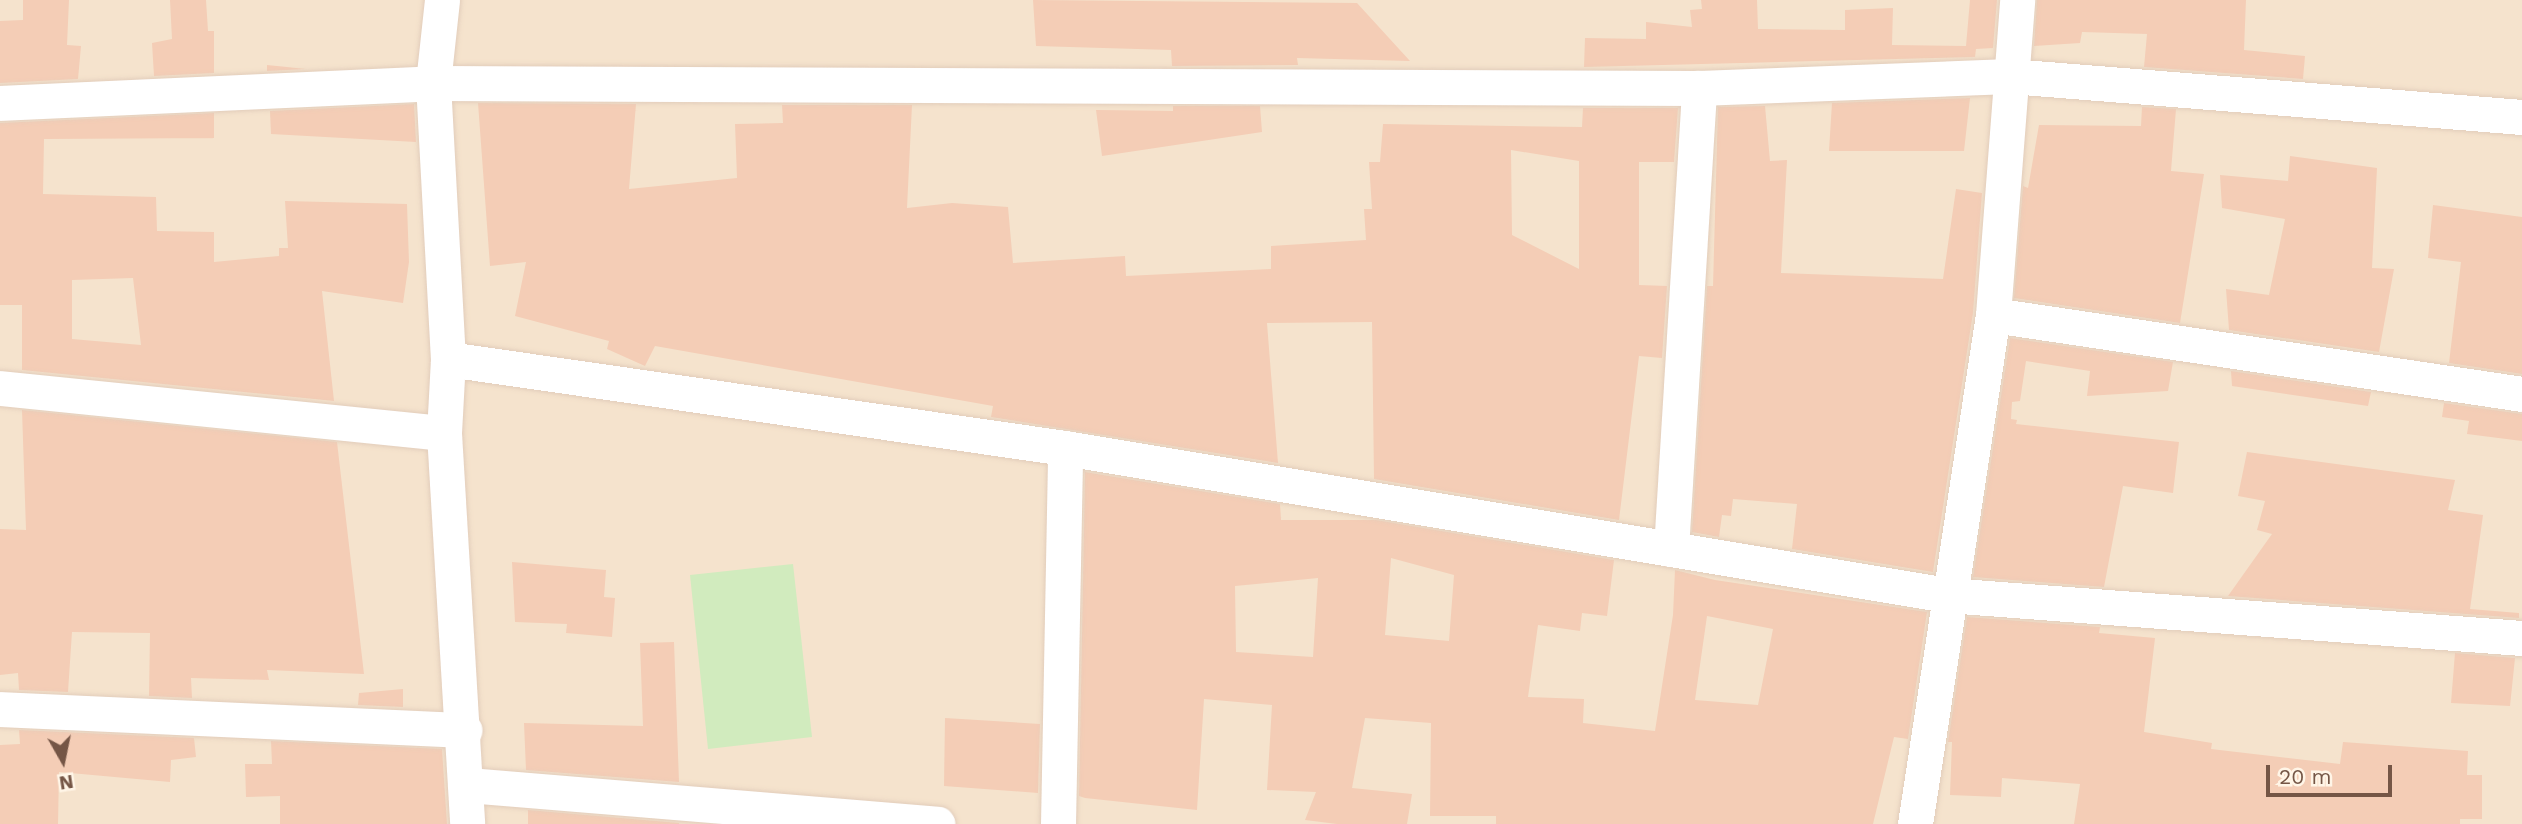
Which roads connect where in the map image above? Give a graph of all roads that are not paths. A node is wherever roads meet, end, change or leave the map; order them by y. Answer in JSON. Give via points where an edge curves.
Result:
{"nodes":[{"id":1,"x":442,"y":0,"type":"edge"},
{"id":2,"x":2017,"y":0,"type":"edge"},
{"id":3,"x":2010,"y":76,"type":"junction"},
{"id":4,"x":433,"y":83,"type":"junction"},
{"id":5,"x":1699,"y":88,"type":"junction"},
{"id":6,"x":0,"y":103,"type":"edge"},
{"id":7,"x":2522,"y":117,"type":"edge"},
{"id":8,"x":1993,"y":315,"type":"junction"},
{"id":9,"x":448,"y":359,"type":"junction"},
{"id":10,"x":0,"y":388,"type":"edge"},
{"id":11,"x":2522,"y":394,"type":"edge"},
{"id":12,"x":444,"y":433,"type":"junction"},
{"id":13,"x":1065,"y":448,"type":"junction"},
{"id":14,"x":1671,"y":549,"type":"junction"},
{"id":15,"x":1947,"y":595,"type":"junction"},
{"id":16,"x":2522,"y":638,"type":"edge"},
{"id":17,"x":0,"y":709,"type":"edge"},
{"id":18,"x":464,"y":730,"type":"junction"},
{"id":19,"x":467,"y":785,"type":"junction"},
{"id":20,"x":467,"y":824,"type":"edge"},
{"id":21,"x":937,"y":824,"type":"edge"},
{"id":22,"x":1058,"y":824,"type":"edge"},
{"id":23,"x":1915,"y":824,"type":"edge"}],
"edges":[{"from":1,"to":4,"type":"street"},
{"from":2,"to":3,"type":"street"},
{"from":3,"to":5,"type":"street"},
{"from":3,"to":7,"type":"street"},
{"from":3,"to":8,"type":"street"},
{"from":4,"to":5,"type":"street"},
{"from":4,"to":6,"type":"street"},
{"from":4,"to":9,"type":"street"},
{"from":5,"to":14,"type":"street"},
{"from":8,"to":11,"type":"street"},
{"from":8,"to":15,"type":"street"},
{"from":9,"to":12,"type":"street"},
{"from":9,"to":13,"type":"street"},
{"from":10,"to":12,"type":"street"},
{"from":12,"to":18,"type":"street"},
{"from":13,"to":14,"type":"street"},
{"from":13,"to":22,"type":"street"},
{"from":14,"to":15,"type":"street"},
{"from":15,"to":16,"type":"street"},
{"from":15,"to":23,"type":"street"},
{"from":17,"to":18,"type":"street"},
{"from":18,"to":19,"type":"street"},
{"from":19,"to":20,"type":"street"},
{"from":19,"to":21,"type":"street"}]}
